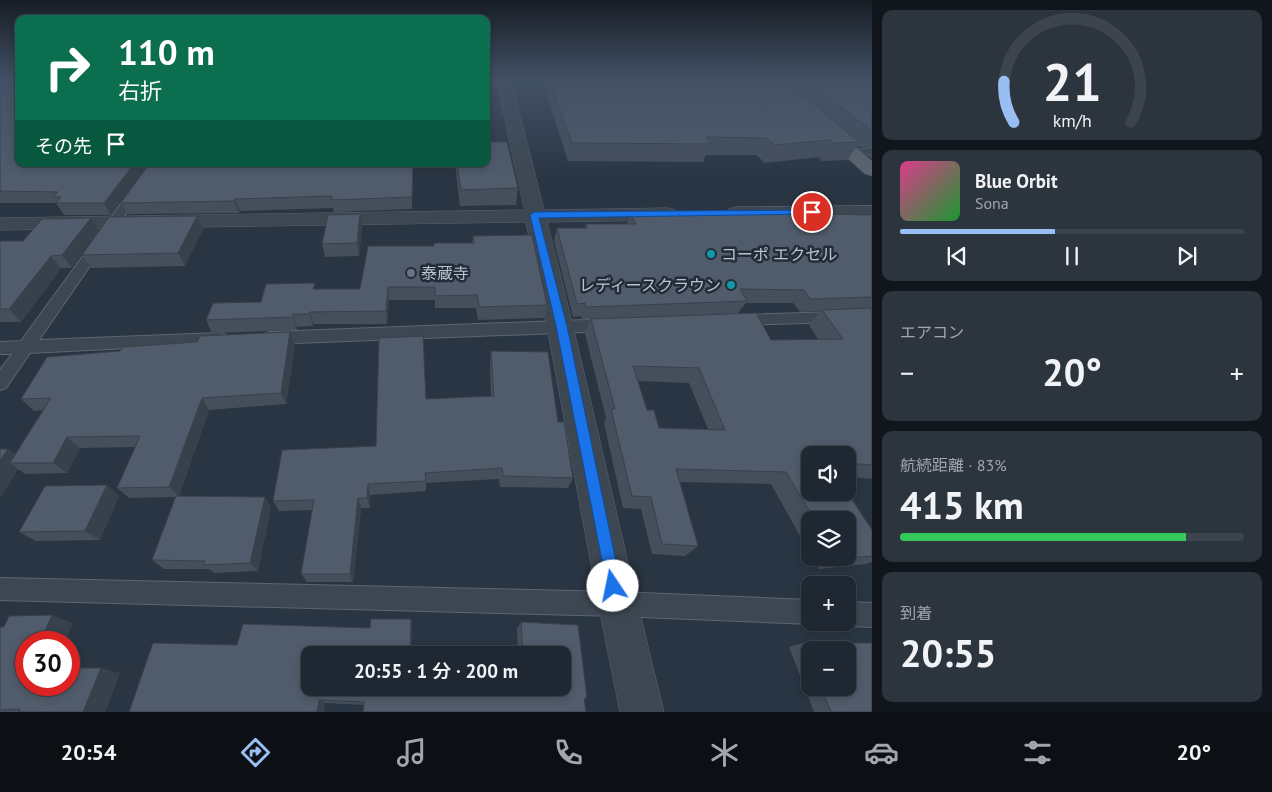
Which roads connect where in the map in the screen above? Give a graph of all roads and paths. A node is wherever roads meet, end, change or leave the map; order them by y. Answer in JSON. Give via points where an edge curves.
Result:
{"nodes":[{"id":1,"x":511,"y":113,"type":"edge"},
{"id":2,"x":806,"y":113,"type":"edge"},
{"id":3,"x":872,"y":151,"type":"edge"},
{"id":4,"x":852,"y":153,"type":"junction"},
{"id":5,"x":153,"y":167,"type":"edge"},
{"id":6,"x":872,"y":170,"type":"edge"},
{"id":7,"x":872,"y":212,"type":"edge"},
{"id":8,"x":713,"y":213,"type":"edge"},
{"id":9,"x":683,"y":214,"type":"edge"},
{"id":10,"x":534,"y":215,"type":"junction"},
{"id":11,"x":114,"y":223,"type":"junction"},
{"id":12,"x":0,"y":224,"type":"edge"},
{"id":13,"x":872,"y":316,"type":"edge"},
{"id":14,"x":726,"y":321,"type":"edge"},
{"id":15,"x":629,"y":324,"type":"edge"},
{"id":16,"x":561,"y":326,"type":"junction"},
{"id":17,"x":255,"y":338,"type":"edge"},
{"id":18,"x":235,"y":339,"type":"edge"},
{"id":19,"x":27,"y":347,"type":"junction"},
{"id":20,"x":0,"y":348,"type":"edge"},
{"id":21,"x":0,"y":384,"type":"edge"},
{"id":22,"x":0,"y":589,"type":"edge"},
{"id":23,"x":617,"y":604,"type":"junction"},
{"id":24,"x":801,"y":612,"type":"edge"},
{"id":25,"x":856,"y":614,"type":"edge"},
{"id":26,"x":872,"y":615,"type":"edge"},
{"id":27,"x":642,"y":712,"type":"edge"}],
"edges":[{"from":1,"to":10,"type":"street"},
{"from":2,"to":4,"type":"main road"},
{"from":3,"to":4,"type":"lane"},
{"from":4,"to":6,"type":"main road"},
{"from":5,"to":11,"type":"lane"},
{"from":7,"to":8,"type":"street"},
{"from":9,"to":10,"type":"street"},
{"from":10,"to":11,"type":"street"},
{"from":10,"to":16,"type":"street"},
{"from":11,"to":12,"type":"street"},
{"from":11,"to":19,"type":"lane"},
{"from":13,"to":14,"type":"lane"},
{"from":15,"to":16,"type":"lane"},
{"from":16,"to":17,"type":"lane"},
{"from":16,"to":23,"type":"street"},
{"from":18,"to":19,"type":"lane"},
{"from":19,"to":20,"type":"lane"},
{"from":19,"to":21,"type":"lane"},
{"from":22,"to":23,"type":"lane"},
{"from":23,"to":24,"type":"lane"},
{"from":23,"to":27,"type":"street"},
{"from":25,"to":26,"type":"lane"}]}
